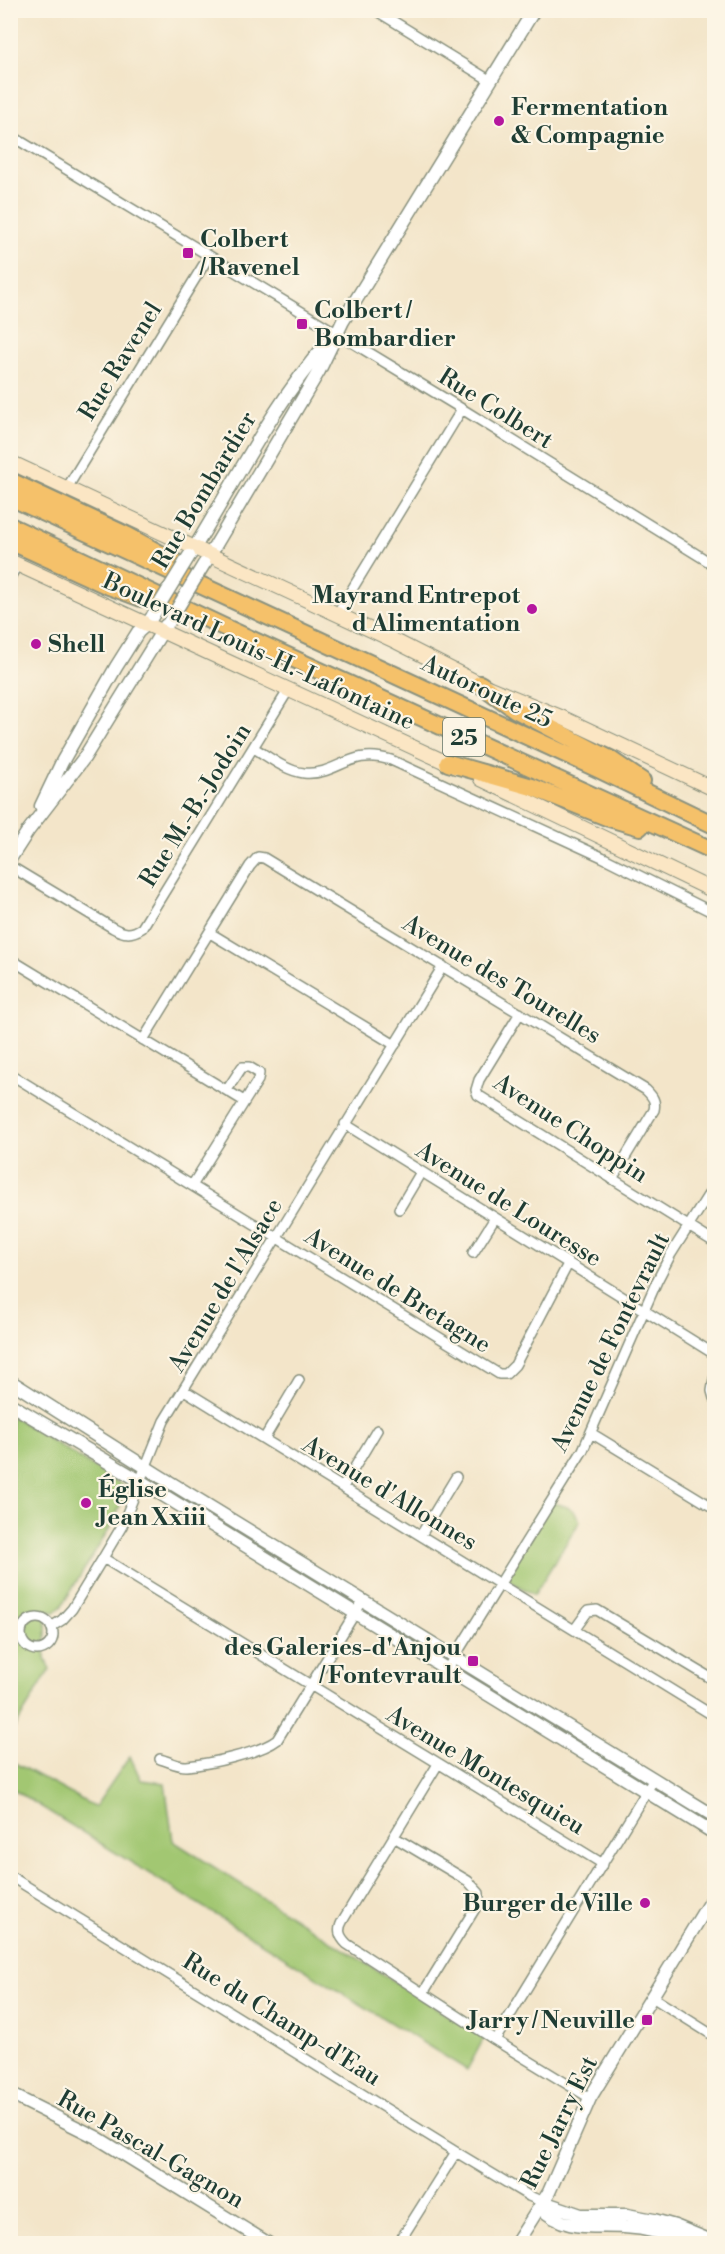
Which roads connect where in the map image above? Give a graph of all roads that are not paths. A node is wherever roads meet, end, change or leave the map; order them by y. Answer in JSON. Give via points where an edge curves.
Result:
{"nodes":[{"id":1,"x":375,"y":10,"type":"edge"},
{"id":2,"x":534,"y":10,"type":"edge"},
{"id":3,"x":490,"y":81,"type":"junction"},
{"id":4,"x":10,"y":135,"type":"edge"},
{"id":5,"x":209,"y":256,"type":"junction"},
{"id":6,"x":336,"y":333,"type":"junction"},
{"id":7,"x":462,"y":410,"type":"junction"},
{"id":8,"x":10,"y":462,"type":"edge"},
{"id":9,"x":10,"y":480,"type":"edge"},
{"id":10,"x":67,"y":488,"type":"junction"},
{"id":11,"x":10,"y":497,"type":"edge"},
{"id":12,"x":10,"y":526,"type":"edge"},
{"id":13,"x":10,"y":541,"type":"edge"},
{"id":14,"x":192,"y":552,"type":"junction"},
{"id":15,"x":207,"y":559,"type":"junction"},
{"id":16,"x":14,"y":562,"type":"edge"},
{"id":17,"x":714,"y":565,"type":"edge"},
{"id":18,"x":10,"y":577,"type":"edge"},
{"id":19,"x":337,"y":614,"type":"junction"},
{"id":20,"x":150,"y":620,"type":"junction"},
{"id":21,"x":281,"y":622,"type":"junction"},
{"id":22,"x":166,"y":627,"type":"junction"},
{"id":23,"x":224,"y":627,"type":"junction"},
{"id":24,"x":480,"y":684,"type":"junction"},
{"id":25,"x":288,"y":689,"type":"junction"},
{"id":26,"x":254,"y":748,"type":"junction"},
{"id":27,"x":448,"y":763,"type":"junction"},
{"id":28,"x":714,"y":789,"type":"edge"},
{"id":29,"x":688,"y":811,"type":"junction"},
{"id":30,"x":714,"y":825,"type":"edge"},
{"id":31,"x":28,"y":831,"type":"junction"},
{"id":32,"x":710,"y":849,"type":"edge"},
{"id":33,"x":10,"y":859,"type":"edge"},
{"id":34,"x":10,"y":866,"type":"edge"},
{"id":35,"x":714,"y":891,"type":"edge"},
{"id":36,"x":714,"y":913,"type":"edge"},
{"id":37,"x":210,"y":933,"type":"junction"},
{"id":38,"x":14,"y":961,"type":"edge"},
{"id":39,"x":443,"y":966,"type":"junction"},
{"id":40,"x":10,"y":973,"type":"edge"},
{"id":41,"x":520,"y":1013,"type":"junction"},
{"id":42,"x":143,"y":1040,"type":"junction"},
{"id":43,"x":395,"y":1045,"type":"junction"},
{"id":44,"x":10,"y":1074,"type":"edge"},
{"id":45,"x":226,"y":1090,"type":"junction"},
{"id":46,"x":244,"y":1101,"type":"junction"},
{"id":47,"x":345,"y":1124,"type":"junction"},
{"id":48,"x":421,"y":1172,"type":"junction"},
{"id":49,"x":612,"y":1179,"type":"junction"},
{"id":50,"x":193,"y":1184,"type":"junction"},
{"id":51,"x":714,"y":1186,"type":"edge"},
{"id":52,"x":399,"y":1209,"type":"dead end"},
{"id":53,"x":495,"y":1218,"type":"junction"},
{"id":54,"x":689,"y":1227,"type":"junction"},
{"id":55,"x":276,"y":1237,"type":"junction"},
{"id":56,"x":714,"y":1242,"type":"edge"},
{"id":57,"x":473,"y":1253,"type":"dead end"},
{"id":58,"x":568,"y":1264,"type":"junction"},
{"id":59,"x":643,"y":1310,"type":"junction"},
{"id":60,"x":714,"y":1354,"type":"edge"},
{"id":61,"x":714,"y":1379,"type":"edge"},
{"id":62,"x":300,"y":1380,"type":"dead end"},
{"id":63,"x":16,"y":1384,"type":"edge"},
{"id":64,"x":184,"y":1390,"type":"junction"},
{"id":65,"x":714,"y":1398,"type":"edge"},
{"id":66,"x":11,"y":1405,"type":"edge"},
{"id":67,"x":377,"y":1430,"type":"dead end"},
{"id":68,"x":591,"y":1433,"type":"junction"},
{"id":69,"x":264,"y":1439,"type":"junction"},
{"id":70,"x":145,"y":1466,"type":"junction"},
{"id":71,"x":456,"y":1477,"type":"dead end"},
{"id":72,"x":140,"y":1481,"type":"junction"},
{"id":73,"x":343,"y":1487,"type":"junction"},
{"id":74,"x":714,"y":1508,"type":"edge"},
{"id":75,"x":421,"y":1535,"type":"junction"},
{"id":76,"x":103,"y":1558,"type":"junction"},
{"id":77,"x":500,"y":1583,"type":"junction"},
{"id":78,"x":363,"y":1600,"type":"junction"},
{"id":79,"x":355,"y":1613,"type":"junction"},
{"id":80,"x":51,"y":1627,"type":"dead end"},
{"id":81,"x":574,"y":1629,"type":"junction"},
{"id":82,"x":455,"y":1656,"type":"junction"},
{"id":83,"x":447,"y":1669,"type":"junction"},
{"id":84,"x":714,"y":1680,"type":"edge"},
{"id":85,"x":310,"y":1685,"type":"junction"},
{"id":86,"x":714,"y":1716,"type":"edge"},
{"id":87,"x":160,"y":1759,"type":"dead end"},
{"id":88,"x":438,"y":1764,"type":"junction"},
{"id":89,"x":654,"y":1779,"type":"junction"},
{"id":90,"x":647,"y":1791,"type":"junction"},
{"id":91,"x":714,"y":1816,"type":"edge"},
{"id":92,"x":714,"y":1833,"type":"edge"},
{"id":93,"x":394,"y":1837,"type":"junction"},
{"id":94,"x":603,"y":1864,"type":"junction"},
{"id":95,"x":10,"y":1876,"type":"edge"},
{"id":96,"x":714,"y":1895,"type":"edge"},
{"id":97,"x":423,"y":1993,"type":"junction"},
{"id":98,"x":652,"y":1997,"type":"junction"},
{"id":99,"x":714,"y":2036,"type":"edge"},
{"id":100,"x":495,"y":2040,"type":"junction"},
{"id":101,"x":10,"y":2094,"type":"edge"},
{"id":102,"x":590,"y":2098,"type":"junction"},
{"id":103,"x":456,"y":2152,"type":"junction"},
{"id":104,"x":538,"y":2202,"type":"junction"},
{"id":105,"x":714,"y":2242,"type":"edge"},
{"id":106,"x":269,"y":2244,"type":"edge"},
{"id":107,"x":398,"y":2244,"type":"edge"},
{"id":108,"x":516,"y":2244,"type":"edge"},
{"id":109,"x":688,"y":2244,"type":"edge"}],
"edges":[{"from":1,"to":3,"type":"street"},
{"from":2,"to":3,"type":"street","name":"Rue Bombardier"},
{"from":3,"to":6,"type":"street","name":"Rue Bombardier"},
{"from":4,"to":5,"type":"street","name":"Rue Colbert"},
{"from":5,"to":6,"type":"street","name":"Rue Colbert"},
{"from":5,"to":10,"type":"street","name":"Rue Ravenel"},
{"from":6,"to":7,"type":"street","name":"Rue Colbert"},
{"from":6,"to":14,"type":"street","name":"Rue Bombardier","via":[[280,404]]},
{"from":6,"to":15,"type":"street","name":"Rue Bombardier","via":[[319,371]]},
{"from":7,"to":17,"type":"street","name":"Rue Colbert"},
{"from":7,"to":19,"type":"street"},
{"from":8,"to":10,"type":"main road"},
{"from":9,"to":21,"type":"highway","via":[[128,536]]},
{"from":10,"to":14,"type":"main road"},
{"from":11,"to":21,"type":"highway","name":"Autoroute 25","number":"25"},
{"from":12,"to":23,"type":"highway","number":"25"},
{"from":13,"to":23,"type":"highway","via":[[106,585]]},
{"from":14,"to":15,"type":"main road"},
{"from":14,"to":20,"type":"street","name":"Rue Bombardier","bridge":true},
{"from":15,"to":19,"type":"main road"},
{"from":15,"to":22,"type":"street","name":"Rue Bombardier","bridge":true},
{"from":16,"to":18,"type":"street"},
{"from":16,"to":20,"type":"main road","name":"Boulevard Louis-H.-Lafontaine"},
{"from":19,"to":24,"type":"main road"},
{"from":20,"to":22,"type":"main road","name":"Boulevard Louis-H.-Lafontaine"},
{"from":20,"to":31,"type":"street","name":"Rue Bombardier","via":[[110,677]]},
{"from":21,"to":29,"type":"highway","name":"Autoroute 25","number":"25"},
{"from":22,"to":25,"type":"main road","name":"Boulevard Louis-H.-Lafontaine"},
{"from":22,"to":31,"type":"street","name":"Rue Bombardier","via":[[84,758]]},
{"from":23,"to":32,"type":"highway","number":"25"},
{"from":24,"to":28,"type":"main road"},
{"from":24,"to":29,"type":"highway","via":[[516,710],[608,758]]},
{"from":25,"to":26,"type":"street","name":"Rue M.-B.-Jodoin"},
{"from":25,"to":27,"type":"main road","name":"Boulevard Louis-H.-Lafontaine"},
{"from":26,"to":34,"type":"street","name":"Rue M.-B.-Jodoin","via":[[142,928],[128,934],[113,928]]},
{"from":26,"to":36,"type":"street","name":"Boulevard Louis-H.-Lafontaine","via":[[286,767],[307,773],[360,756],[391,760]]},
{"from":27,"to":32,"type":"highway","via":[[532,787],[609,818]]},
{"from":27,"to":35,"type":"main road","name":"Boulevard Louis-H.-Lafontaine"},
{"from":29,"to":30,"type":"highway","name":"Autoroute 25","number":"25"},
{"from":31,"to":33,"type":"street","name":"Rue Bombardier"},
{"from":37,"to":39,"type":"street","name":"Avenue des Tourelles","via":[[258,857]]},
{"from":37,"to":42,"type":"street"},
{"from":37,"to":43,"type":"street"},
{"from":38,"to":40,"type":"street"},
{"from":38,"to":42,"type":"street"},
{"from":39,"to":41,"type":"street","name":"Avenue des Tourelles"},
{"from":39,"to":43,"type":"street","name":"Avenue de l'Alsace"},
{"from":41,"to":49,"type":"street","name":"Avenue des Tourelles","via":[[653,1096],[654,1110]]},
{"from":41,"to":49,"type":"street","name":"Avenue Choppin","via":[[479,1080],[478,1095]]},
{"from":42,"to":45,"type":"street"},
{"from":43,"to":47,"type":"street","name":"Avenue de l'Alsace"},
{"from":44,"to":50,"type":"street","name":"Avenue de Bretagne"},
{"from":45,"to":46,"type":"street"},
{"from":45,"to":46,"type":"street","via":[[241,1068],[249,1066],[260,1075]]},
{"from":46,"to":50,"type":"street"},
{"from":47,"to":48,"type":"street","name":"Avenue de Louresse"},
{"from":47,"to":55,"type":"street","name":"Avenue de l'Alsace"},
{"from":48,"to":52,"type":"street"},
{"from":48,"to":53,"type":"street","name":"Avenue de Louresse"},
{"from":49,"to":54,"type":"street","name":"Avenue Choppin"},
{"from":50,"to":55,"type":"street","name":"Avenue de Bretagne"},
{"from":51,"to":54,"type":"street","name":"Avenue de Fontevrault"},
{"from":53,"to":57,"type":"street"},
{"from":53,"to":58,"type":"street","name":"Avenue de Louresse"},
{"from":54,"to":56,"type":"street","name":"Avenue Choppin"},
{"from":54,"to":59,"type":"street","name":"Avenue de Fontevrault"},
{"from":55,"to":58,"type":"street","name":"Avenue de Bretagne","via":[[499,1374],[506,1374],[515,1365]]},
{"from":55,"to":64,"type":"street","name":"Avenue de l'Alsace"},
{"from":58,"to":59,"type":"street","name":"Avenue de Louresse"},
{"from":59,"to":60,"type":"street","name":"Avenue de Louresse"},
{"from":59,"to":68,"type":"street","name":"Avenue de Fontevrault"},
{"from":61,"to":65,"type":"street"},
{"from":62,"to":69,"type":"street"},
{"from":63,"to":66,"type":"street"},
{"from":63,"to":70,"type":"street"},
{"from":64,"to":69,"type":"street","name":"Avenue d'Allonnes"},
{"from":64,"to":70,"type":"street","name":"Avenue de l'Alsace","via":[[164,1421]]},
{"from":66,"to":72,"type":"street"},
{"from":67,"to":73,"type":"street"},
{"from":68,"to":74,"type":"street"},
{"from":68,"to":77,"type":"street","name":"Avenue de Fontevrault"},
{"from":69,"to":73,"type":"street","name":"Avenue d'Allonnes"},
{"from":70,"to":72,"type":"street","name":"Avenue de l'Alsace"},
{"from":70,"to":78,"type":"street"},
{"from":71,"to":75,"type":"street"},
{"from":72,"to":76,"type":"street","name":"Avenue de l'Alsace","via":[[122,1526]]},
{"from":72,"to":79,"type":"street"},
{"from":73,"to":75,"type":"street","name":"Avenue d'Allonnes"},
{"from":75,"to":77,"type":"street","name":"Avenue d'Allonnes"},
{"from":76,"to":80,"type":"street","name":"Avenue de l'Alsace","via":[[72,1609]]},
{"from":76,"to":85,"type":"street","name":"Avenue Montesquieu"},
{"from":77,"to":81,"type":"street","name":"Avenue d'Allonnes"},
{"from":77,"to":82,"type":"street","name":"Avenue de Fontevrault"},
{"from":78,"to":79,"type":"street"},
{"from":78,"to":82,"type":"street"},
{"from":79,"to":83,"type":"street"},
{"from":79,"to":85,"type":"street"},
{"from":81,"to":84,"type":"street","via":[[588,1611],[597,1610]]},
{"from":81,"to":86,"type":"street","name":"Avenue d'Allonnes"},
{"from":82,"to":83,"type":"street","name":"Avenue de Fontevrault"},
{"from":82,"to":89,"type":"street"},
{"from":83,"to":90,"type":"street"},
{"from":85,"to":87,"type":"street","via":[[278,1740],[268,1747],[185,1767]]},
{"from":85,"to":88,"type":"street","name":"Avenue Montesquieu"},
{"from":88,"to":93,"type":"street"},
{"from":88,"to":94,"type":"street","name":"Avenue Montesquieu"},
{"from":89,"to":90,"type":"street"},
{"from":89,"to":91,"type":"street"},
{"from":90,"to":92,"type":"street"},
{"from":90,"to":94,"type":"street"},
{"from":93,"to":97,"type":"street","via":[[339,1933],[347,1944]]},
{"from":93,"to":97,"type":"street","via":[[468,1881],[479,1893],[476,1907]]},
{"from":94,"to":100,"type":"street"},
{"from":95,"to":103,"type":"street","name":"Rue du Champ-d'Eau"},
{"from":96,"to":98,"type":"street","name":"Rue Jarry Est"},
{"from":97,"to":100,"type":"street"},
{"from":98,"to":99,"type":"street"},
{"from":98,"to":102,"type":"street","name":"Rue Jarry Est"},
{"from":100,"to":102,"type":"street"},
{"from":101,"to":106,"type":"street","name":"Rue Pascal-Gagnon","via":[[98,2138]]},
{"from":102,"to":104,"type":"street","name":"Rue Jarry Est"},
{"from":103,"to":104,"type":"street","name":"Rue du Champ-d'Eau"},
{"from":103,"to":107,"type":"street"},
{"from":104,"to":105,"type":"street","name":"Rue du Champ-d'Eau","via":[[581,2215],[627,2215],[654,2220]]},
{"from":104,"to":108,"type":"street","name":"Rue Jarry Est"},
{"from":104,"to":109,"type":"street","name":"Rue du Champ-d'Eau","via":[[548,2216],[570,2224],[645,2229]]}]}
